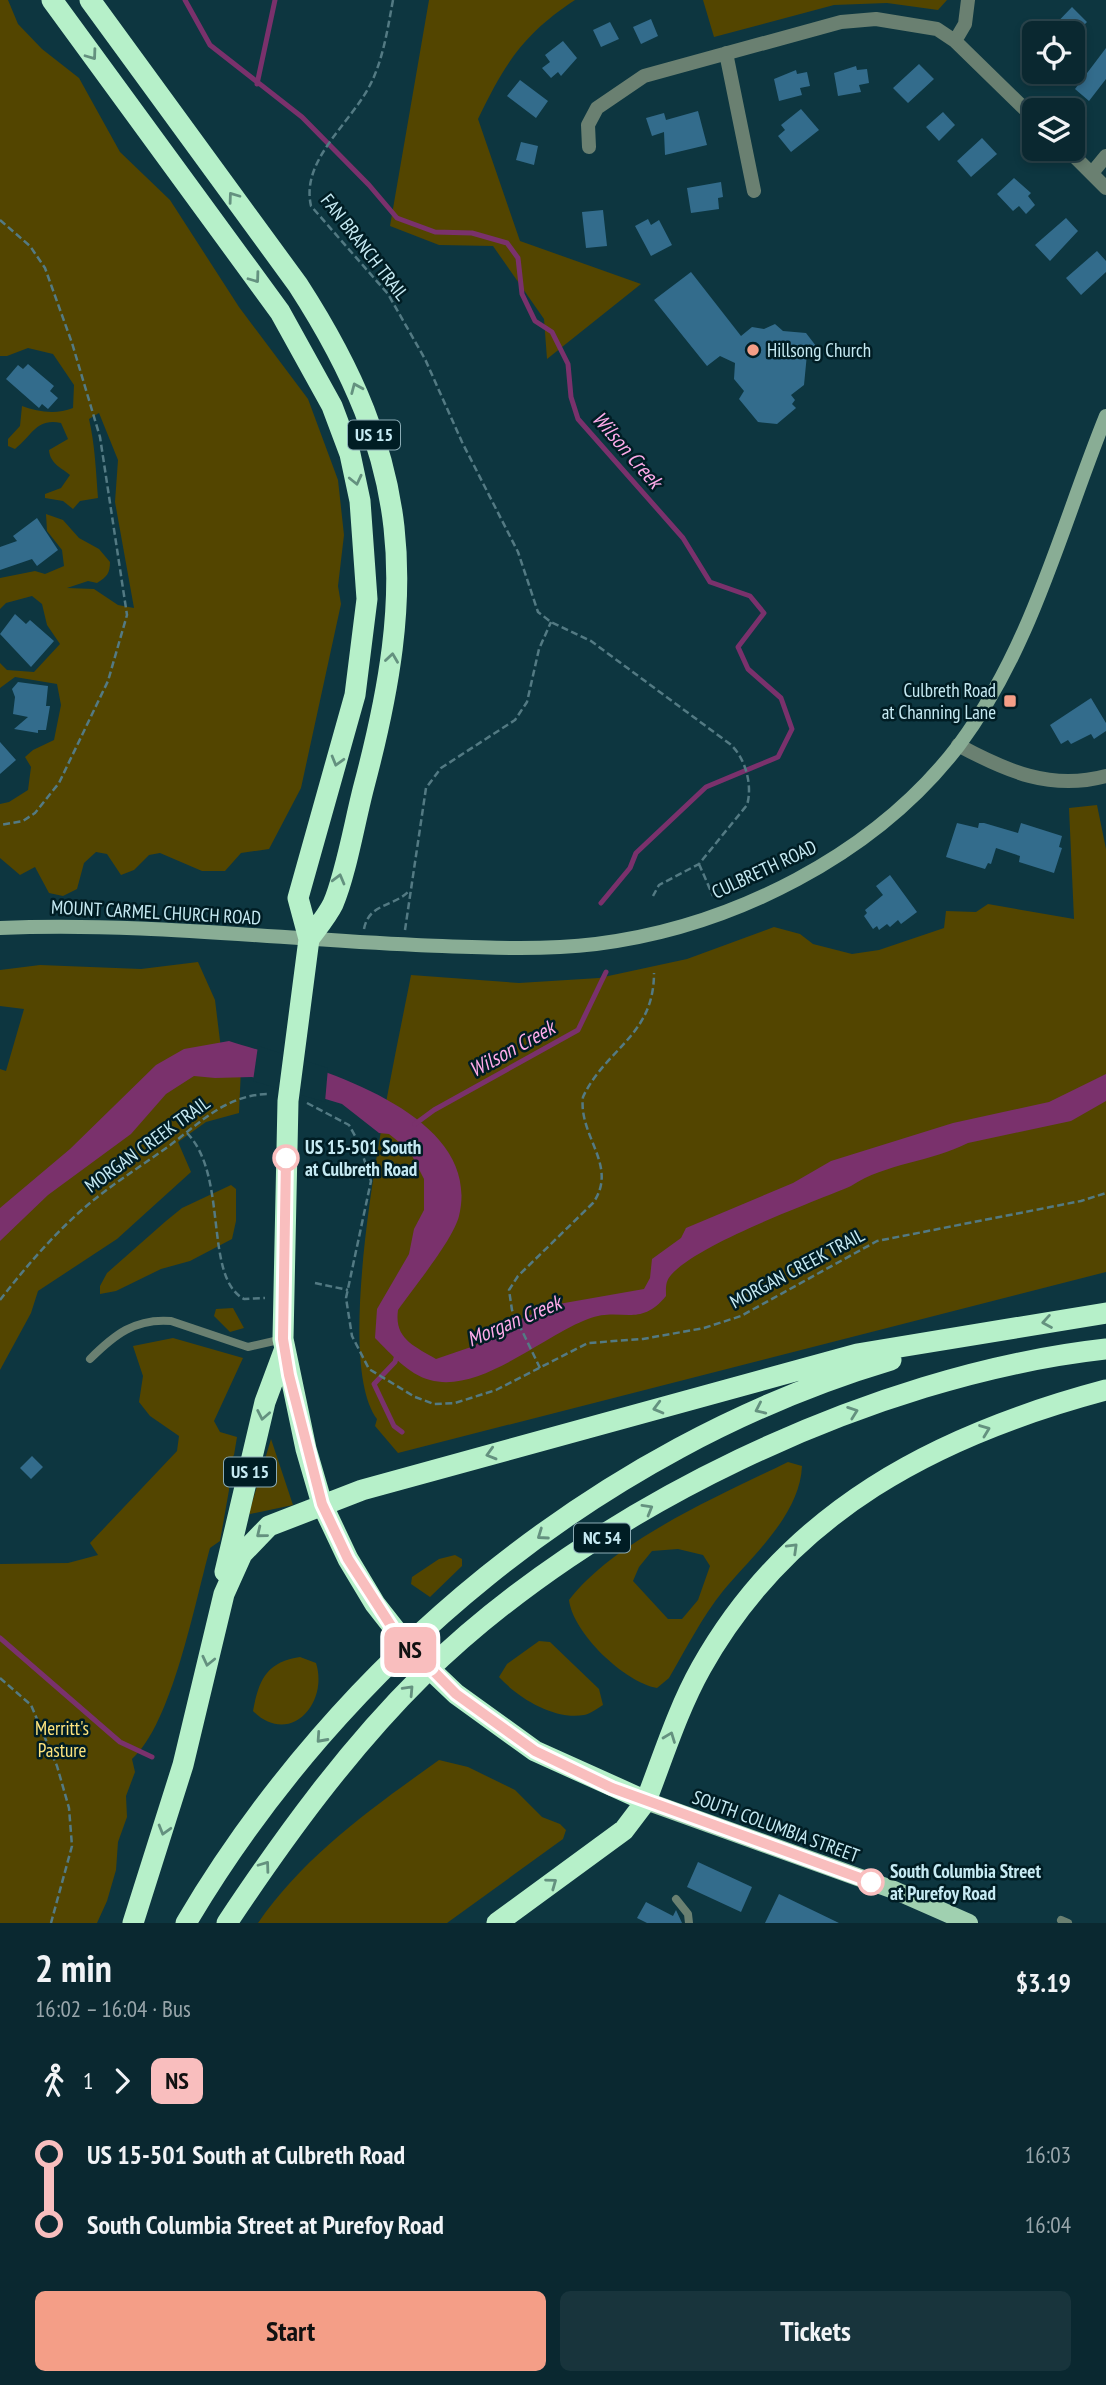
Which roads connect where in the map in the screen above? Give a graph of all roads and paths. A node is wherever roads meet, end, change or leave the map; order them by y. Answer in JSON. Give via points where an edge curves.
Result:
{"nodes":[{"id":1,"x":52,"y":0,"type":"edge"},
{"id":2,"x":90,"y":0,"type":"edge"},
{"id":3,"x":393,"y":0,"type":"edge"},
{"id":4,"x":968,"y":0,"type":"edge"},
{"id":5,"x":955,"y":41,"type":"junction"},
{"id":6,"x":726,"y":53,"type":"junction"},
{"id":7,"x":1022,"y":106,"type":"edge"},
{"id":8,"x":589,"y":147,"type":"dead end"},
{"id":9,"x":1106,"y":156,"type":"edge"},
{"id":10,"x":1079,"y":161,"type":"edge"},
{"id":11,"x":1092,"y":173,"type":"junction"},
{"id":12,"x":1106,"y":188,"type":"edge"},
{"id":13,"x":754,"y":191,"type":"dead end"},
{"id":14,"x":0,"y":219,"type":"edge"},
{"id":15,"x":1106,"y":416,"type":"edge"},
{"id":16,"x":551,"y":622,"type":"junction"},
{"id":17,"x":958,"y":745,"type":"junction"},
{"id":18,"x":1106,"y":776,"type":"edge"},
{"id":19,"x":0,"y":825,"type":"edge"},
{"id":20,"x":699,"y":864,"type":"junction"},
{"id":21,"x":411,"y":888,"type":"junction"},
{"id":22,"x":653,"y":896,"type":"dead end"},
{"id":23,"x":713,"y":896,"type":"dead end"},
{"id":24,"x":366,"y":917,"type":"dead end"},
{"id":25,"x":0,"y":928,"type":"edge"},
{"id":26,"x":310,"y":939,"type":"junction"},
{"id":27,"x":404,"y":944,"type":"junction"},
{"id":28,"x":654,"y":973,"type":"dead end"},
{"id":29,"x":279,"y":1095,"type":"dead end"},
{"id":30,"x":300,"y":1100,"type":"dead end"},
{"id":31,"x":187,"y":1133,"type":"junction"},
{"id":32,"x":1106,"y":1193,"type":"edge"},
{"id":33,"x":315,"y":1283,"type":"dead end"},
{"id":34,"x":348,"y":1290,"type":"junction"},
{"id":35,"x":283,"y":1297,"type":"junction"},
{"id":36,"x":0,"y":1300,"type":"edge"},
{"id":37,"x":1106,"y":1313,"type":"edge"},
{"id":38,"x":987,"y":1333,"type":"junction"},
{"id":39,"x":283,"y":1345,"type":"junction"},
{"id":40,"x":1106,"y":1349,"type":"edge"},
{"id":41,"x":90,"y":1359,"type":"dead end"},
{"id":42,"x":540,"y":1368,"type":"junction"},
{"id":43,"x":1106,"y":1390,"type":"edge"},
{"id":44,"x":322,"y":1504,"type":"junction"},
{"id":45,"x":224,"y":1594,"type":"junction"},
{"id":46,"x":0,"y":1678,"type":"edge"},
{"id":47,"x":646,"y":1801,"type":"junction"},
{"id":48,"x":676,"y":1899,"type":"dead end"},
{"id":49,"x":51,"y":1923,"type":"edge"},
{"id":50,"x":133,"y":1923,"type":"edge"},
{"id":51,"x":186,"y":1923,"type":"edge"},
{"id":52,"x":227,"y":1923,"type":"edge"},
{"id":53,"x":497,"y":1923,"type":"edge"},
{"id":54,"x":689,"y":1923,"type":"edge"},
{"id":55,"x":968,"y":1923,"type":"edge"}],
"edges":[{"from":1,"to":26,"type":"highway","number":"US 15","one_way":true,"via":[[279,312],[332,406],[350,454],[362,512],[367,599],[355,695],[298,898]]},
{"from":26,"to":2,"type":"highway","number":"US 15","one_way":true,"via":[[333,904],[377,738],[391,664],[398,558],[382,459],[367,412],[329,332]]},
{"from":3,"to":16,"type":"path","name":"FAN BRANCH TRAIL","via":[[373,78],[310,178],[311,206],[388,294],[425,359],[518,552],[538,611]]},
{"from":4,"to":5,"type":"street","via":[[965,24]]},
{"from":5,"to":6,"type":"street","via":[[937,29],[876,19],[841,22]]},
{"from":5,"to":7,"type":"street"},
{"from":6,"to":8,"type":"street","via":[[644,76],[617,93],[597,108],[587,125]]},
{"from":6,"to":13,"type":"street"},
{"from":9,"to":11,"type":"street"},
{"from":10,"to":11,"type":"street"},
{"from":11,"to":12,"type":"street"},
{"from":14,"to":19,"type":"path","via":[[30,246],[45,268],[72,343],[100,437],[127,615],[108,681],[59,783],[35,813],[23,821]]},
{"from":15,"to":17,"type":"street","name":"CULBRETH ROAD","via":[[1026,626]]},
{"from":16,"to":20,"type":"path","via":[[578,632],[603,649],[730,744],[744,761],[749,798]]},
{"from":16,"to":21,"type":"path","via":[[527,702],[515,720],[441,768],[426,788]]},
{"from":17,"to":18,"type":"street","via":[[1029,778],[1070,782]]},
{"from":17,"to":27,"type":"street","name":"CULBRETH ROAD","via":[[914,794],[840,854],[778,888],[708,917],[642,936],[578,945]]},
{"from":20,"to":22,"type":"path","via":[[659,885]]},
{"from":20,"to":23,"type":"path"},
{"from":21,"to":24,"type":"path"},
{"from":21,"to":27,"type":"path"},
{"from":25,"to":26,"type":"street","name":"MOUNT CARMEL CHURCH ROAD","via":[[117,926]]},
{"from":26,"to":27,"type":"street","name":"CULBRETH ROAD"},
{"from":26,"to":35,"type":"highway","number":"US 15","via":[[287,1133]]},
{"from":28,"to":42,"type":"path","via":[[646,1017],[583,1097],[583,1114],[602,1166],[601,1190],[512,1284],[508,1295]]},
{"from":29,"to":31,"type":"path","name":"MORGAN CREEK TRAIL","via":[[234,1100],[212,1111]]},
{"from":30,"to":34,"type":"path","name":"MORGAN CREEK TRAIL","via":[[349,1125],[368,1167],[371,1181]]},
{"from":31,"to":35,"type":"path","via":[[203,1152],[231,1290],[244,1299]]},
{"from":31,"to":36,"type":"path","name":"MORGAN CREEK TRAIL","via":[[84,1208]]},
{"from":32,"to":42,"type":"path","name":"MORGAN CREEK TRAIL","via":[[877,1241],[756,1310],[704,1328],[588,1343]]},
{"from":33,"to":34,"type":"path"},
{"from":34,"to":42,"type":"path","name":"MORGAN CREEK TRAIL","via":[[352,1336],[369,1369],[435,1404],[496,1390]]},
{"from":35,"to":39,"type":"highway","number":"US 15"},
{"from":37,"to":38,"type":"highway","number":"NC 54","one_way":true},
{"from":38,"to":44,"type":"highway","one_way":true,"via":[[857,1354]]},
{"from":38,"to":51,"type":"highway","number":"NC 54","one_way":true,"via":[[862,1368],[729,1424],[599,1495],[530,1543],[413,1641],[308,1752],[263,1807]]},
{"from":39,"to":41,"type":"lane","via":[[248,1347],[158,1320],[127,1327]]},
{"from":39,"to":44,"type":"highway","number":"US 15"},
{"from":39,"to":45,"type":"highway","number":"US 15","one_way":true,"via":[[227,1560]]},
{"from":52,"to":40,"type":"highway","number":"NC 54","one_way":true,"via":[[310,1805],[423,1675],[531,1585],[622,1524],[706,1476],[815,1425],[979,1372]]},
{"from":47,"to":43,"type":"highway","one_way":true,"via":[[699,1671],[723,1630],[794,1546],[874,1484],[917,1460],[1005,1422]]},
{"from":44,"to":45,"type":"highway","one_way":true,"via":[[260,1532],[242,1554]]},
{"from":44,"to":47,"type":"highway","number":"US 15","via":[[375,1604],[415,1656],[484,1716],[535,1751]]},
{"from":45,"to":50,"type":"highway","number":"US 15","one_way":true,"via":[[183,1765]]},
{"from":46,"to":49,"type":"path","via":[[31,1705],[69,1808],[72,1846]]},
{"from":53,"to":47,"type":"highway","one_way":true,"via":[[624,1830]]},
{"from":47,"to":55,"type":"main road","name":"SOUTH COLUMBIA STREET","via":[[894,1890]]},
{"from":48,"to":54,"type":"lane"}]}
